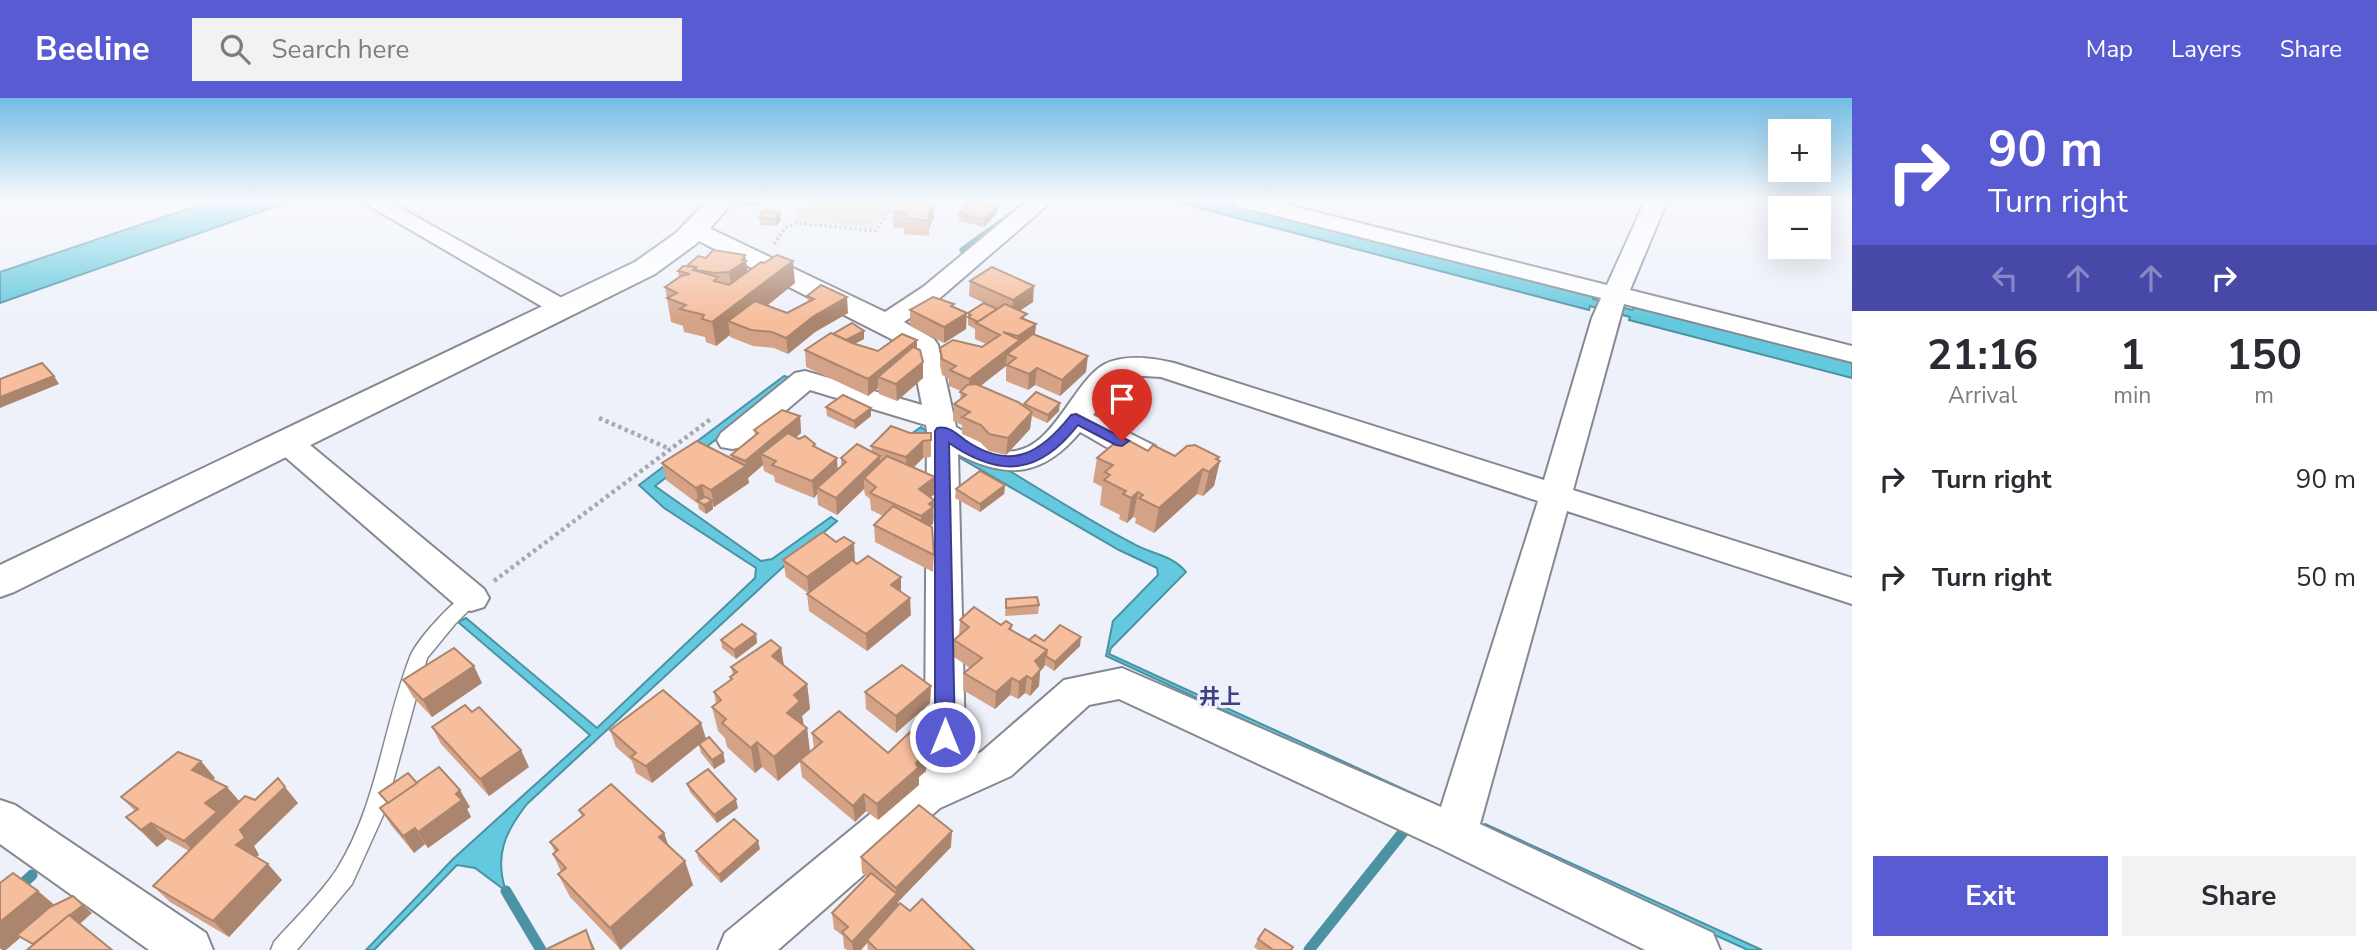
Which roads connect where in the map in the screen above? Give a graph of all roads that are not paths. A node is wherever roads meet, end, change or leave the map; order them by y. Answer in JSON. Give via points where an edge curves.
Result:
{"nodes":[{"id":1,"x":443,"y":241,"type":"edge"},
{"id":2,"x":685,"y":241,"type":"edge"},
{"id":3,"x":717,"y":241,"type":"edge"},
{"id":4,"x":993,"y":241,"type":"edge"},
{"id":5,"x":1387,"y":241,"type":"edge"},
{"id":6,"x":1638,"y":241,"type":"edge"},
{"id":7,"x":1610,"y":303,"type":"junction"},
{"id":8,"x":562,"y":308,"type":"junction"},
{"id":9,"x":886,"y":323,"type":"junction"},
{"id":10,"x":1852,"y":354,"type":"edge"},
{"id":11,"x":1076,"y":418,"type":"junction"},
{"id":12,"x":941,"y":425,"type":"junction"},
{"id":13,"x":732,"y":440,"type":"dead end"},
{"id":14,"x":287,"y":442,"type":"junction"},
{"id":15,"x":1144,"y":453,"type":"edge"},
{"id":16,"x":1556,"y":494,"type":"junction"},
{"id":17,"x":0,"y":582,"type":"edge"},
{"id":18,"x":1852,"y":591,"type":"edge"},
{"id":19,"x":471,"y":598,"type":"joint"},
{"id":20,"x":925,"y":795,"type":"junction"},
{"id":21,"x":0,"y":819,"type":"edge"},
{"id":22,"x":1455,"y":834,"type":"junction"},
{"id":23,"x":189,"y":950,"type":"edge"},
{"id":24,"x":282,"y":950,"type":"edge"},
{"id":25,"x":742,"y":950,"type":"edge"},
{"id":26,"x":1696,"y":950,"type":"edge"}],
"edges":[{"from":1,"to":8,"type":"street"},
{"from":2,"to":8,"type":"street","via":[[645,268]]},
{"from":3,"to":9,"type":"street"},
{"from":4,"to":9,"type":"street"},
{"from":5,"to":7,"type":"street"},
{"from":6,"to":7,"type":"street"},
{"from":7,"to":10,"type":"street"},
{"from":7,"to":16,"type":"street"},
{"from":8,"to":14,"type":"street"},
{"from":9,"to":12,"type":"street","via":[[924,345]]},
{"from":11,"to":12,"type":"street","via":[[1057,443],[1032,460],[1001,461],[967,448]]},
{"from":11,"to":15,"type":"street"},
{"from":11,"to":16,"type":"street","via":[[1112,372],[1129,366],[1164,369]]},
{"from":12,"to":13,"type":"street","via":[[805,379]]},
{"from":12,"to":20,"type":"street","via":[[945,737]]},
{"from":14,"to":17,"type":"street"},
{"from":14,"to":19,"type":"street"},
{"from":16,"to":18,"type":"street"},
{"from":16,"to":22,"type":"street"},
{"from":19,"to":24,"type":"lane","via":[[419,656],[375,811],[344,877]]},
{"from":20,"to":22,"type":"street","via":[[996,764],[1078,691],[1122,683]]},
{"from":20,"to":25,"type":"street"},
{"from":21,"to":23,"type":"street"},
{"from":22,"to":26,"type":"street"}]}
